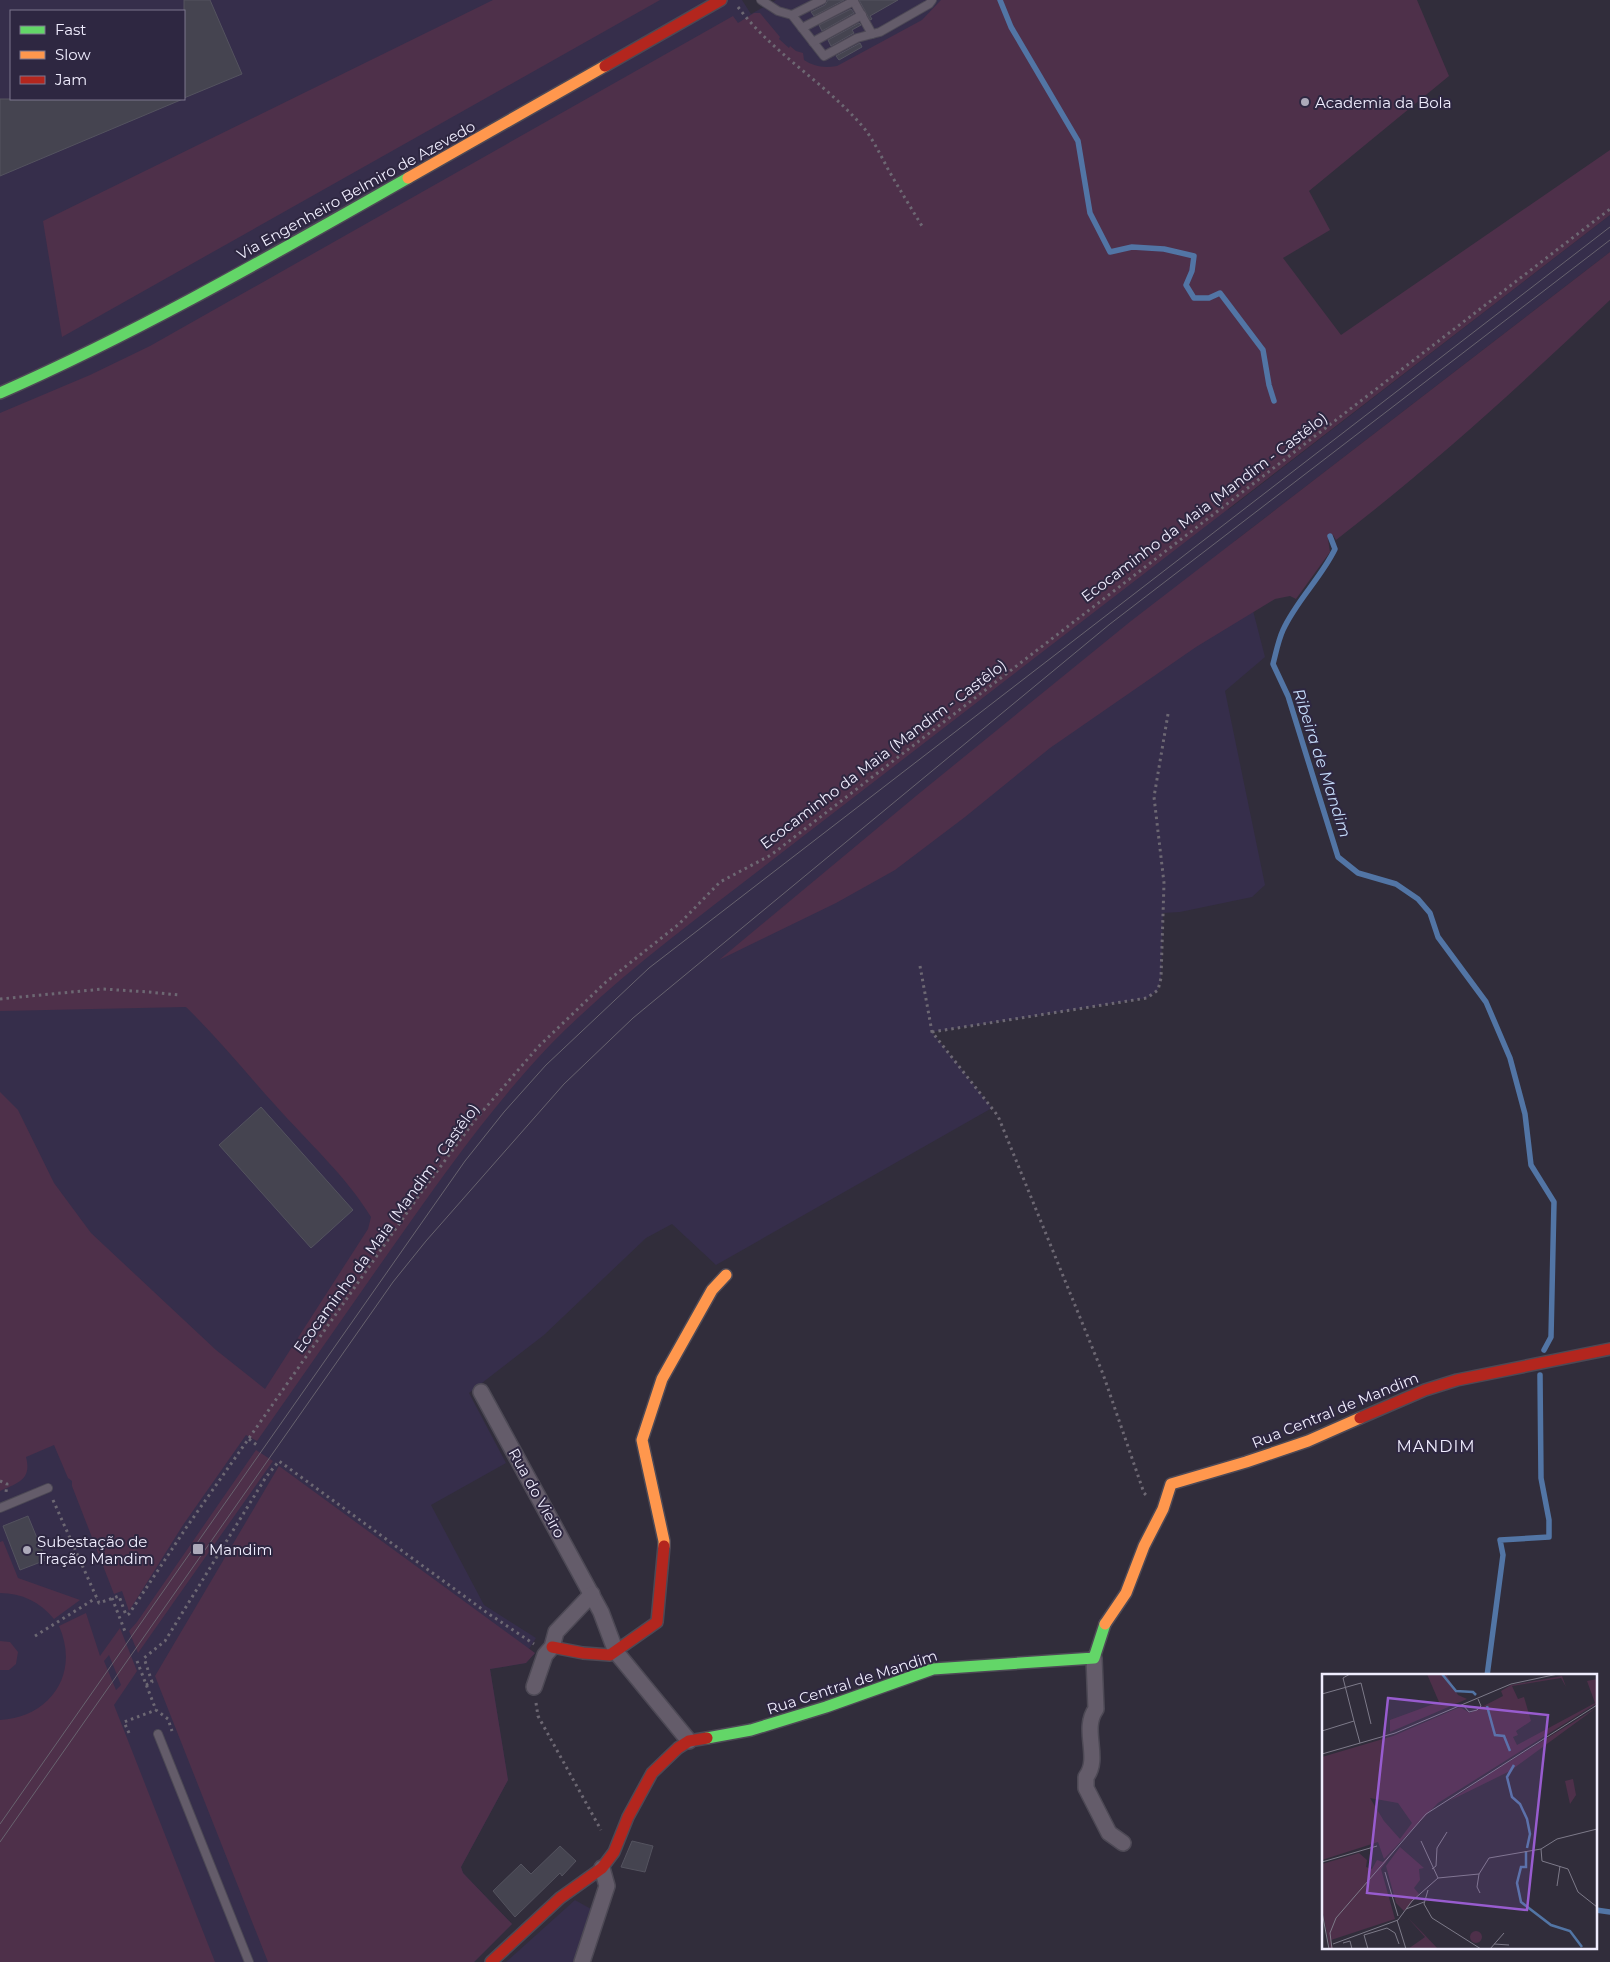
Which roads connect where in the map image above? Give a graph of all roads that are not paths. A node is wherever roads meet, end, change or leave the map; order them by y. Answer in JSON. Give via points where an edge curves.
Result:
{"nodes":[{"id":1,"x":721,"y":0,"type":"edge"},
{"id":2,"x":761,"y":0,"type":"edge"},
{"id":3,"x":822,"y":0,"type":"edge"},
{"id":4,"x":853,"y":0,"type":"edge"},
{"id":5,"x":932,"y":0,"type":"edge"},
{"id":6,"x":921,"y":4,"type":"edge"},
{"id":7,"x":792,"y":15,"type":"junction"},
{"id":8,"x":862,"y":15,"type":"junction"},
{"id":9,"x":802,"y":28,"type":"junction"},
{"id":10,"x":872,"y":34,"type":"junction"},
{"id":11,"x":813,"y":42,"type":"junction"},
{"id":12,"x":0,"y":393,"type":"edge"},
{"id":13,"x":726,"y":1274,"type":"dead end"},
{"id":14,"x":1610,"y":1349,"type":"edge"},
{"id":15,"x":481,"y":1392,"type":"dead end"},
{"id":16,"x":48,"y":1488,"type":"dead end"},
{"id":17,"x":0,"y":1508,"type":"edge"},
{"id":18,"x":592,"y":1594,"type":"junction"},
{"id":19,"x":552,"y":1647,"type":"junction"},
{"id":20,"x":616,"y":1652,"type":"junction"},
{"id":21,"x":1094,"y":1658,"type":"junction"},
{"id":22,"x":534,"y":1687,"type":"road end"},
{"id":23,"x":158,"y":1734,"type":"dead end"},
{"id":24,"x":689,"y":1741,"type":"junction"},
{"id":25,"x":1123,"y":1843,"type":"dead end"},
{"id":26,"x":602,"y":1868,"type":"junction"},
{"id":27,"x":248,"y":1962,"type":"edge"},
{"id":28,"x":491,"y":1962,"type":"edge"},
{"id":29,"x":582,"y":1962,"type":"edge"}],
"edges":[{"from":1,"to":12,"type":"street","name":"Via Engenheiro Belmiro de Azevedo","via":[[140,328]]},
{"from":2,"to":7,"type":"lane"},
{"from":3,"to":7,"type":"lane"},
{"from":4,"to":8,"type":"lane"},
{"from":4,"to":9,"type":"lane"},
{"from":5,"to":6,"type":"lane"},
{"from":6,"to":10,"type":"lane","via":[[899,23]]},
{"from":7,"to":9,"type":"lane"},
{"from":8,"to":10,"type":"lane"},
{"from":8,"to":11,"type":"lane"},
{"from":9,"to":11,"type":"lane"},
{"from":10,"to":11,"type":"lane","via":[[857,38],[824,56]]},
{"from":13,"to":20,"type":"street","via":[[712,1290],[662,1379],[642,1440],[664,1541],[657,1622]]},
{"from":14,"to":21,"type":"street","name":"Rua Central de Mandim","via":[[1456,1380],[1425,1390],[1308,1441],[1171,1484],[1163,1510],[1144,1546],[1126,1593],[1105,1624]]},
{"from":15,"to":18,"type":"street","name":"Rua do Vieiro"},
{"from":16,"to":17,"type":"lane"},
{"from":18,"to":19,"type":"street","via":[[556,1632]]},
{"from":18,"to":20,"type":"street","name":"Rua do Vieiro"},
{"from":19,"to":20,"type":"street","via":[[610,1656]]},
{"from":19,"to":22,"type":"street","via":[[545,1655]]},
{"from":20,"to":24,"type":"street","name":"Rua do Vieiro"},
{"from":21,"to":24,"type":"street","name":"Rua Central de Mandim","via":[[933,1669],[751,1730]]},
{"from":21,"to":25,"type":"street","via":[[1096,1709],[1091,1716],[1091,1757],[1086,1788],[1109,1833]]},
{"from":23,"to":27,"type":"lane"},
{"from":24,"to":26,"type":"street","name":"Rua Central de Mandim","via":[[652,1773],[628,1817],[614,1852]]},
{"from":26,"to":28,"type":"street","name":"Rua Central de Mandim","via":[[560,1898]]},
{"from":26,"to":29,"type":"street","via":[[607,1886]]}]}
